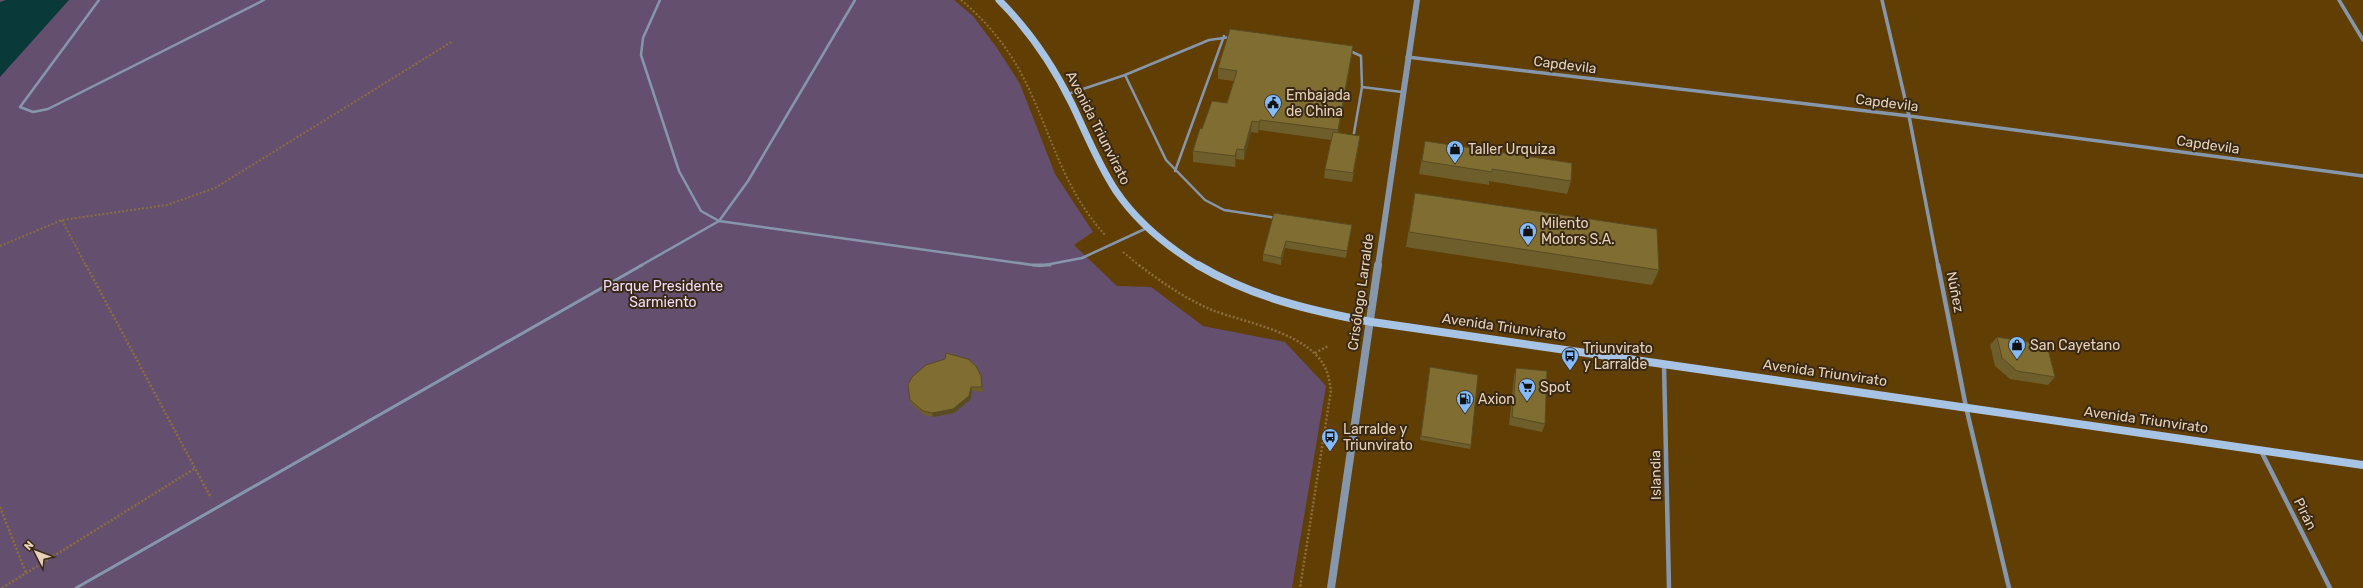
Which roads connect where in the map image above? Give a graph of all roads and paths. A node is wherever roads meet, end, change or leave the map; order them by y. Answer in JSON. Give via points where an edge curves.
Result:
{"nodes":[{"id":1,"x":99,"y":0,"type":"edge"},
{"id":2,"x":264,"y":0,"type":"edge"},
{"id":3,"x":660,"y":0,"type":"edge"},
{"id":4,"x":855,"y":0,"type":"edge"},
{"id":5,"x":962,"y":0,"type":"edge"},
{"id":6,"x":999,"y":0,"type":"edge"},
{"id":7,"x":1417,"y":0,"type":"edge"},
{"id":8,"x":1882,"y":0,"type":"edge"},
{"id":9,"x":2339,"y":0,"type":"edge"},
{"id":10,"x":1224,"y":36,"type":"junction"},
{"id":11,"x":1238,"y":37,"type":"edge"},
{"id":12,"x":2363,"y":40,"type":"edge"},
{"id":13,"x":453,"y":41,"type":"dead end"},
{"id":14,"x":1347,"y":50,"type":"edge"},
{"id":15,"x":1407,"y":57,"type":"junction"},
{"id":16,"x":1126,"y":75,"type":"junction"},
{"id":17,"x":1362,"y":87,"type":"junction"},
{"id":18,"x":1402,"y":92,"type":"junction"},
{"id":19,"x":1066,"y":95,"type":"junction"},
{"id":20,"x":1909,"y":116,"type":"junction"},
{"id":21,"x":1354,"y":133,"type":"dead end"},
{"id":22,"x":1175,"y":171,"type":"junction"},
{"id":23,"x":2363,"y":176,"type":"edge"},
{"id":24,"x":1278,"y":218,"type":"edge"},
{"id":25,"x":62,"y":220,"type":"junction"},
{"id":26,"x":719,"y":221,"type":"junction"},
{"id":27,"x":1147,"y":228,"type":"junction"},
{"id":28,"x":1115,"y":245,"type":"junction"},
{"id":29,"x":0,"y":246,"type":"edge"},
{"id":30,"x":1370,"y":322,"type":"junction"},
{"id":31,"x":1328,"y":346,"type":"dead end"},
{"id":32,"x":1315,"y":353,"type":"junction"},
{"id":33,"x":1664,"y":362,"type":"junction"},
{"id":34,"x":1966,"y":407,"type":"junction"},
{"id":35,"x":2261,"y":450,"type":"junction"},
{"id":36,"x":2363,"y":465,"type":"edge"},
{"id":37,"x":194,"y":469,"type":"junction"},
{"id":38,"x":0,"y":507,"type":"edge"},
{"id":39,"x":218,"y":509,"type":"junction"},
{"id":40,"x":26,"y":573,"type":"junction"},
{"id":41,"x":2,"y":588,"type":"edge"},
{"id":42,"x":76,"y":588,"type":"edge"},
{"id":43,"x":1300,"y":588,"type":"edge"},
{"id":44,"x":1331,"y":588,"type":"edge"},
{"id":45,"x":1669,"y":588,"type":"edge"},
{"id":46,"x":2009,"y":588,"type":"edge"},
{"id":47,"x":2330,"y":588,"type":"edge"}],
"edges":[{"from":1,"to":2,"type":"lane","via":[[20,107],[33,112],[48,109]]},
{"from":3,"to":26,"type":"lane","via":[[643,38],[641,55],[678,171],[701,211]]},
{"from":4,"to":26,"type":"lane","via":[[748,181]]},
{"from":5,"to":28,"type":"path","via":[[974,10],[1002,44],[1021,73],[1059,164],[1078,200]]},
{"from":6,"to":19,"type":"main road","name":"Avenida Triunvirato","via":[[1024,26],[1040,48]]},
{"from":7,"to":15,"type":"street","name":"Crisólogo Larralde"},
{"from":8,"to":20,"type":"street","name":"Núñez"},
{"from":9,"to":12,"type":"street"},
{"from":10,"to":11,"type":"lane"},
{"from":10,"to":16,"type":"lane"},
{"from":10,"to":22,"type":"lane"},
{"from":13,"to":25,"type":"path","via":[[215,188],[167,206]]},
{"from":14,"to":17,"type":"lane","via":[[1361,56]]},
{"from":15,"to":18,"type":"street","name":"Crisólogo Larralde"},
{"from":15,"to":20,"type":"street","name":"Capdevila"},
{"from":16,"to":19,"type":"lane"},
{"from":16,"to":22,"type":"lane","via":[[1158,148]]},
{"from":17,"to":18,"type":"lane"},
{"from":17,"to":21,"type":"lane"},
{"from":18,"to":30,"type":"street","name":"Crisólogo Larralde"},
{"from":19,"to":27,"type":"main road","name":"Avenida Triunvirato","via":[[1115,191]]},
{"from":20,"to":23,"type":"street","name":"Capdevila"},
{"from":20,"to":34,"type":"street","name":"Núñez"},
{"from":22,"to":24,"type":"lane","via":[[1213,205],[1224,210]]},
{"from":25,"to":29,"type":"path"},
{"from":25,"to":37,"type":"path"},
{"from":26,"to":28,"type":"lane","via":[[1040,266],[1058,265],[1087,257]]},
{"from":26,"to":39,"type":"lane"},
{"from":27,"to":28,"type":"lane"},
{"from":27,"to":30,"type":"main road","name":"Avenida Triunvirato","via":[[1196,264],[1254,292],[1293,305]]},
{"from":28,"to":32,"type":"path","via":[[1134,262],[1186,297],[1229,317],[1292,337]]},
{"from":30,"to":33,"type":"main road","name":"Avenida Triunvirato"},
{"from":30,"to":44,"type":"street","name":"Crisólogo Larralde"},
{"from":31,"to":32,"type":"path"},
{"from":32,"to":43,"type":"path","via":[[1326,366],[1331,378],[1331,390]]},
{"from":33,"to":34,"type":"main road","name":"Avenida Triunvirato"},
{"from":33,"to":45,"type":"street","name":"Islandia"},
{"from":34,"to":35,"type":"main road","name":"Avenida Triunvirato"},
{"from":34,"to":46,"type":"street","name":"Núñez"},
{"from":35,"to":36,"type":"main road","name":"Avenida Triunvirato"},
{"from":35,"to":47,"type":"street","name":"Pirán"},
{"from":37,"to":39,"type":"path"},
{"from":37,"to":40,"type":"path"},
{"from":38,"to":40,"type":"path"},
{"from":39,"to":42,"type":"lane"},
{"from":40,"to":41,"type":"path"}]}
